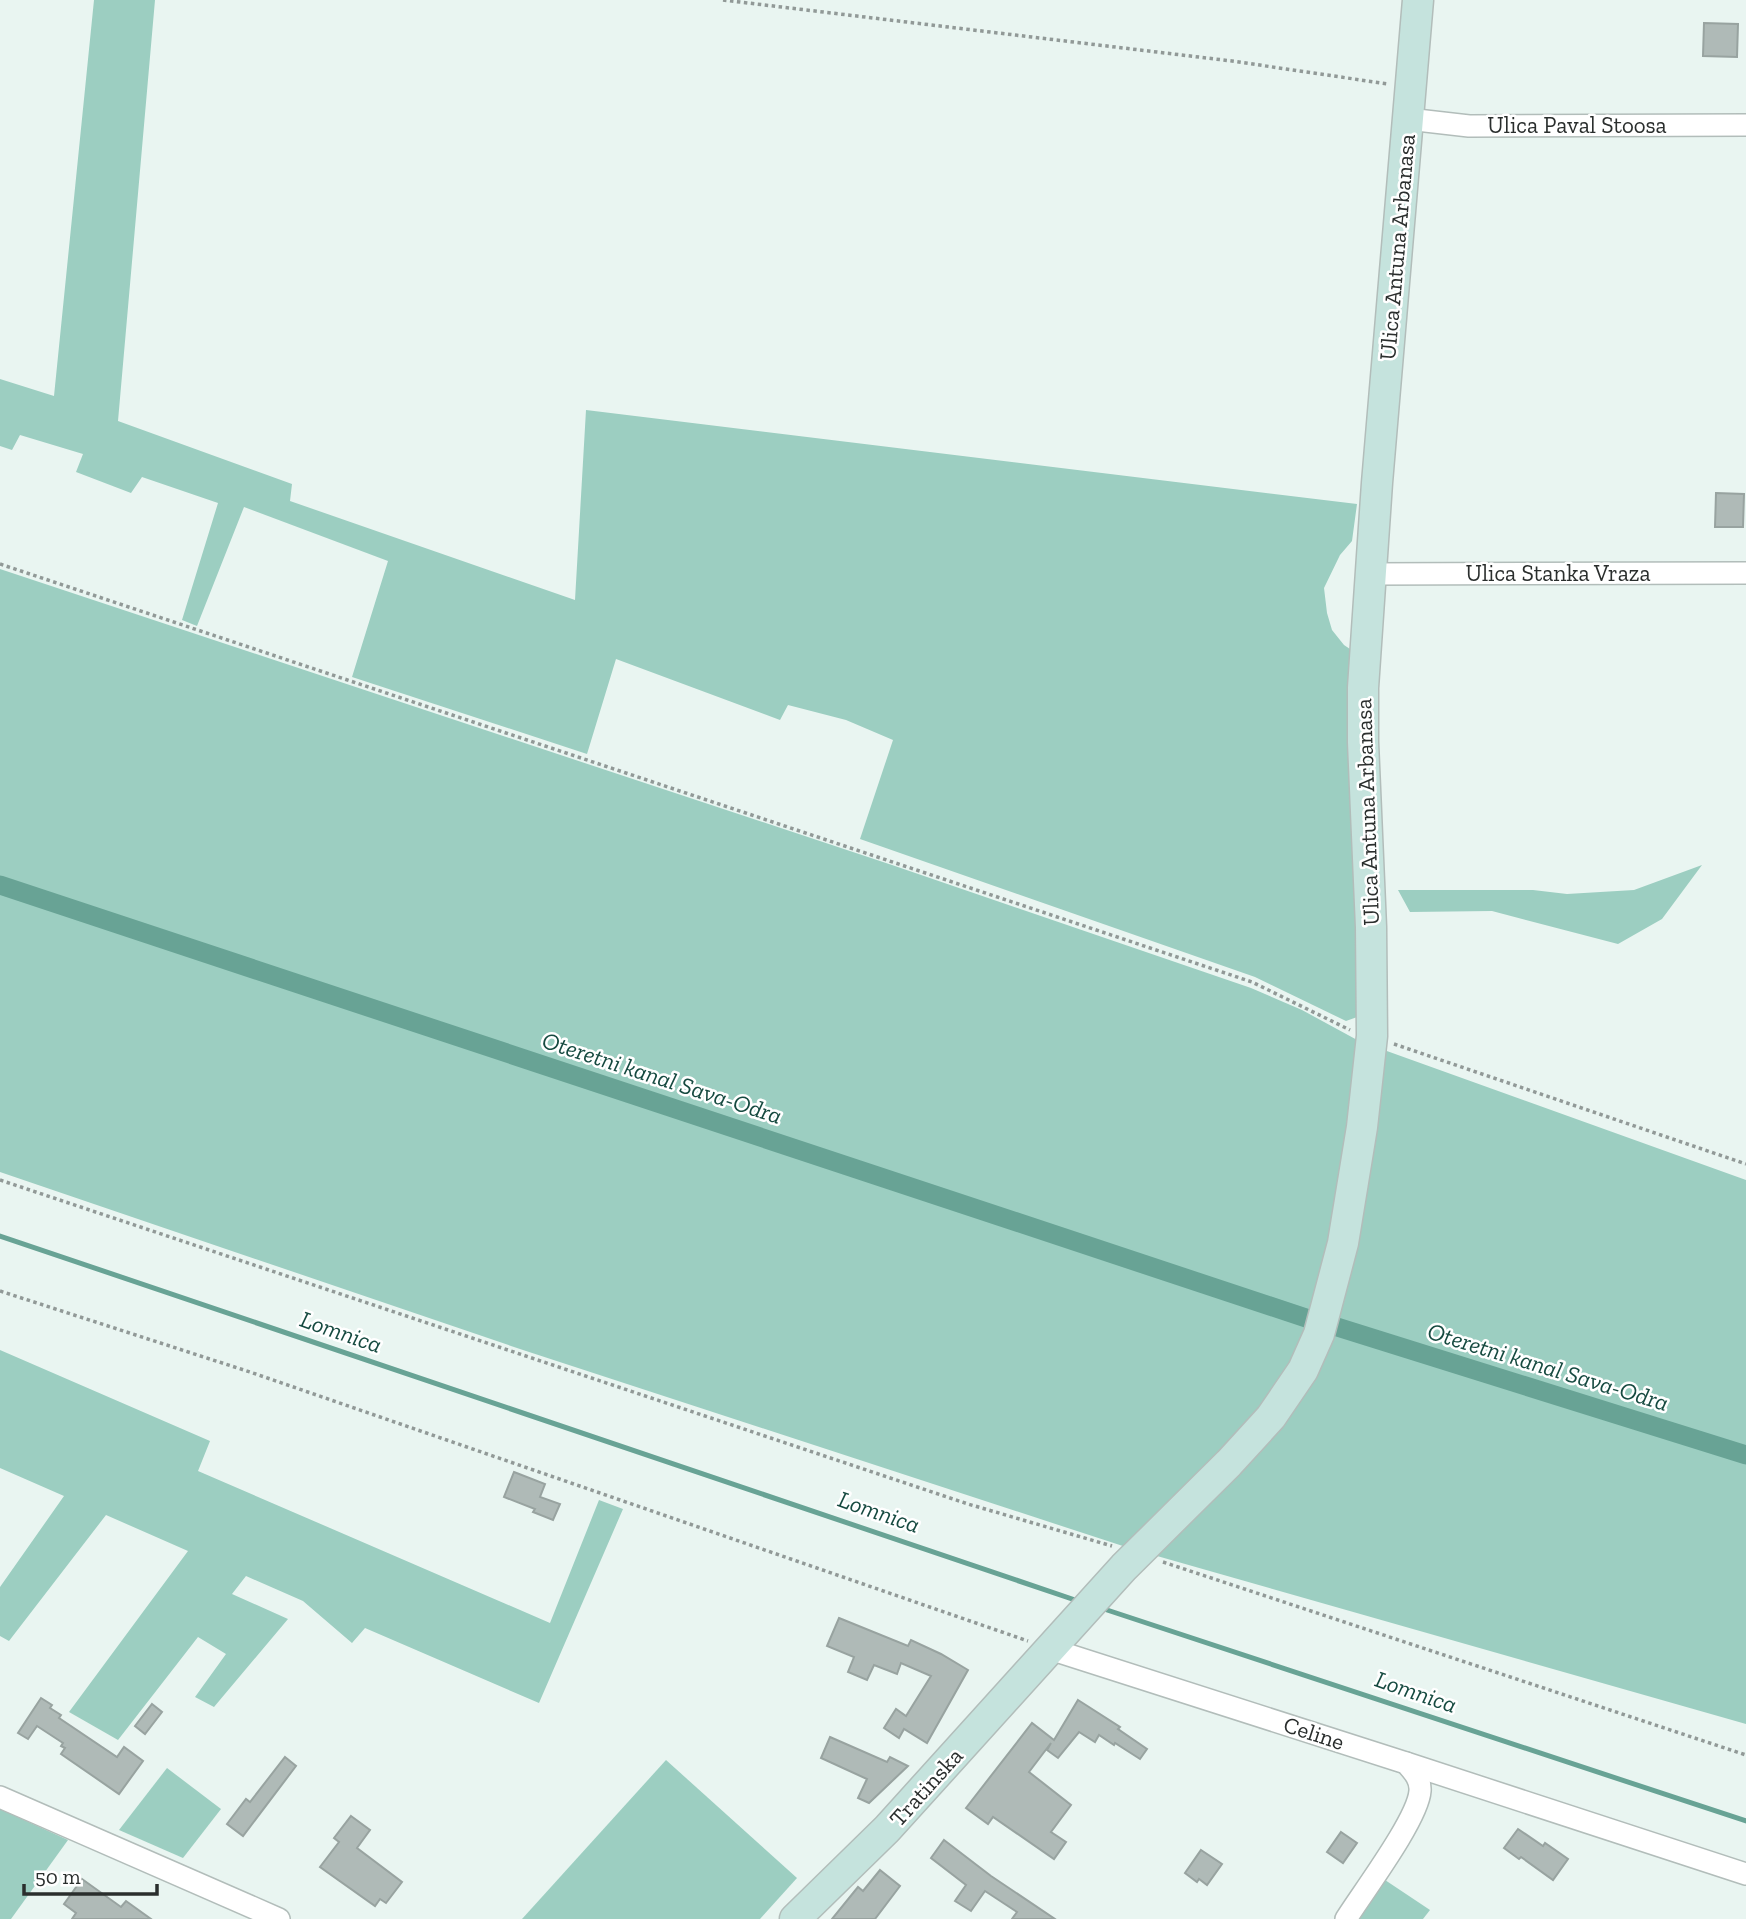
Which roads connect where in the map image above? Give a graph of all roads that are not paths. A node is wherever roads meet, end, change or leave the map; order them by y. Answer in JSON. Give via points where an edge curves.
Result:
{"nodes":[{"id":1,"x":1418,"y":0,"type":"edge"},
{"id":2,"x":1408,"y":119,"type":"junction"},
{"id":3,"x":1746,"y":125,"type":"edge"},
{"id":4,"x":1746,"y":573,"type":"edge"},
{"id":5,"x":1370,"y":574,"type":"junction"},
{"id":6,"x":1079,"y":1616,"type":"joint"},
{"id":7,"x":1050,"y":1649,"type":"junction"},
{"id":8,"x":1406,"y":1763,"type":"junction"},
{"id":9,"x":0,"y":1797,"type":"edge"},
{"id":10,"x":1746,"y":1874,"type":"edge"},
{"id":11,"x":279,"y":1919,"type":"edge"},
{"id":12,"x":795,"y":1919,"type":"edge"},
{"id":13,"x":1346,"y":1919,"type":"edge"}],
"edges":[{"from":1,"to":2,"type":"main road","name":"Ulica Antuna Arbanasa"},
{"from":2,"to":3,"type":"street","name":"Ulica Paval Stoosa","via":[[1469,126]]},
{"from":2,"to":5,"type":"main road","name":"Ulica Antuna Arbanasa"},
{"from":4,"to":5,"type":"street","name":"Ulica Stanka Vraza"},
{"from":5,"to":6,"type":"main road","name":"Ulica Antuna Arbanasa","via":[[1363,742],[1372,1036],[1343,1243],[1319,1334],[1303,1370],[1271,1417]]},
{"from":6,"to":7,"type":"main road","name":"Tratinska"},
{"from":7,"to":8,"type":"street","name":"Celine"},
{"from":7,"to":12,"type":"main road","name":"Tratinska","via":[[887,1829]]},
{"from":8,"to":10,"type":"street","name":"Celine"},
{"from":8,"to":13,"type":"street","via":[[1420,1789],[1413,1814]]},
{"from":9,"to":11,"type":"street"}]}
